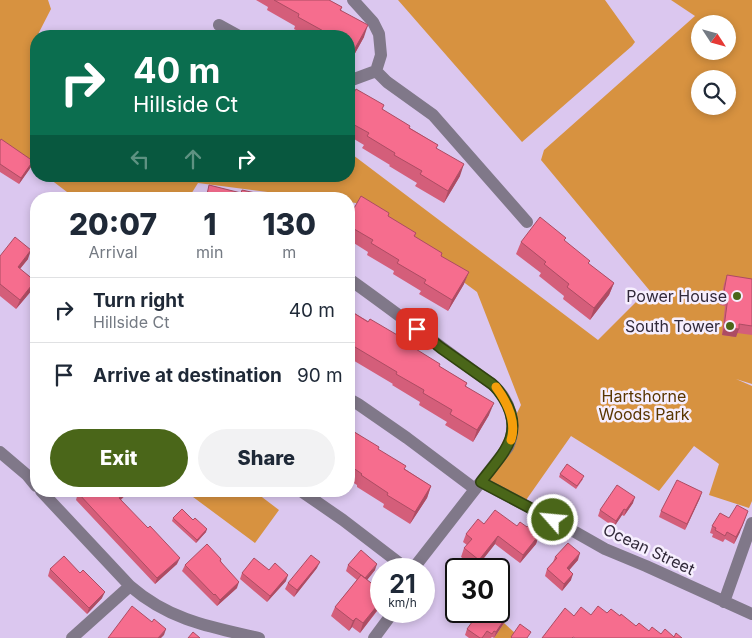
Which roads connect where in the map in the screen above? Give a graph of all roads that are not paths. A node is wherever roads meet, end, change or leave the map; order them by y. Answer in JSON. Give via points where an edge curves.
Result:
{"nodes":[{"id":1,"x":353,"y":0,"type":"edge"},
{"id":2,"x":219,"y":25,"type":"dead end"},
{"id":3,"x":228,"y":30,"type":"edge"},
{"id":4,"x":376,"y":71,"type":"junction"},
{"id":5,"x":355,"y":79,"type":"edge"},
{"id":6,"x":526,"y":222,"type":"dead end"},
{"id":7,"x":355,"y":283,"type":"edge"},
{"id":8,"x":355,"y":402,"type":"edge"},
{"id":9,"x":0,"y":452,"type":"edge"},
{"id":10,"x":30,"y":479,"type":"edge"},
{"id":11,"x":478,"y":486,"type":"junction"},
{"id":12,"x":47,"y":497,"type":"edge"},
{"id":13,"x":310,"y":497,"type":"edge"},
{"id":14,"x":752,"y":523,"type":"edge"},
{"id":15,"x":393,"y":558,"type":"edge"},
{"id":16,"x":422,"y":558,"type":"edge"},
{"id":17,"x":130,"y":586,"type":"junction"},
{"id":18,"x":724,"y":602,"type":"junction"},
{"id":19,"x":752,"y":614,"type":"edge"},
{"id":20,"x":385,"y":623,"type":"edge"},
{"id":21,"x":72,"y":638,"type":"edge"},
{"id":22,"x":259,"y":638,"type":"edge"},
{"id":23,"x":374,"y":638,"type":"edge"}],
"edges":[{"from":1,"to":4,"type":"street","via":[[373,22],[379,34],[380,55]]},
{"from":2,"to":3,"type":"street"},
{"from":4,"to":5,"type":"street"},
{"from":4,"to":6,"type":"street","via":[[433,114]]},
{"from":7,"to":11,"type":"street","via":[[497,388],[508,405],[513,434],[508,447]]},
{"from":8,"to":11,"type":"street","name":"Ocean Street"},
{"from":9,"to":10,"type":"street"},
{"from":11,"to":16,"type":"street"},
{"from":11,"to":18,"type":"street","name":"Ocean Street"},
{"from":12,"to":17,"type":"street"},
{"from":13,"to":15,"type":"street"},
{"from":14,"to":18,"type":"street"},
{"from":17,"to":21,"type":"street"},
{"from":17,"to":22,"type":"street","via":[[144,598],[178,616]]},
{"from":18,"to":19,"type":"street","name":"Ocean Street"},
{"from":20,"to":23,"type":"street"}]}
